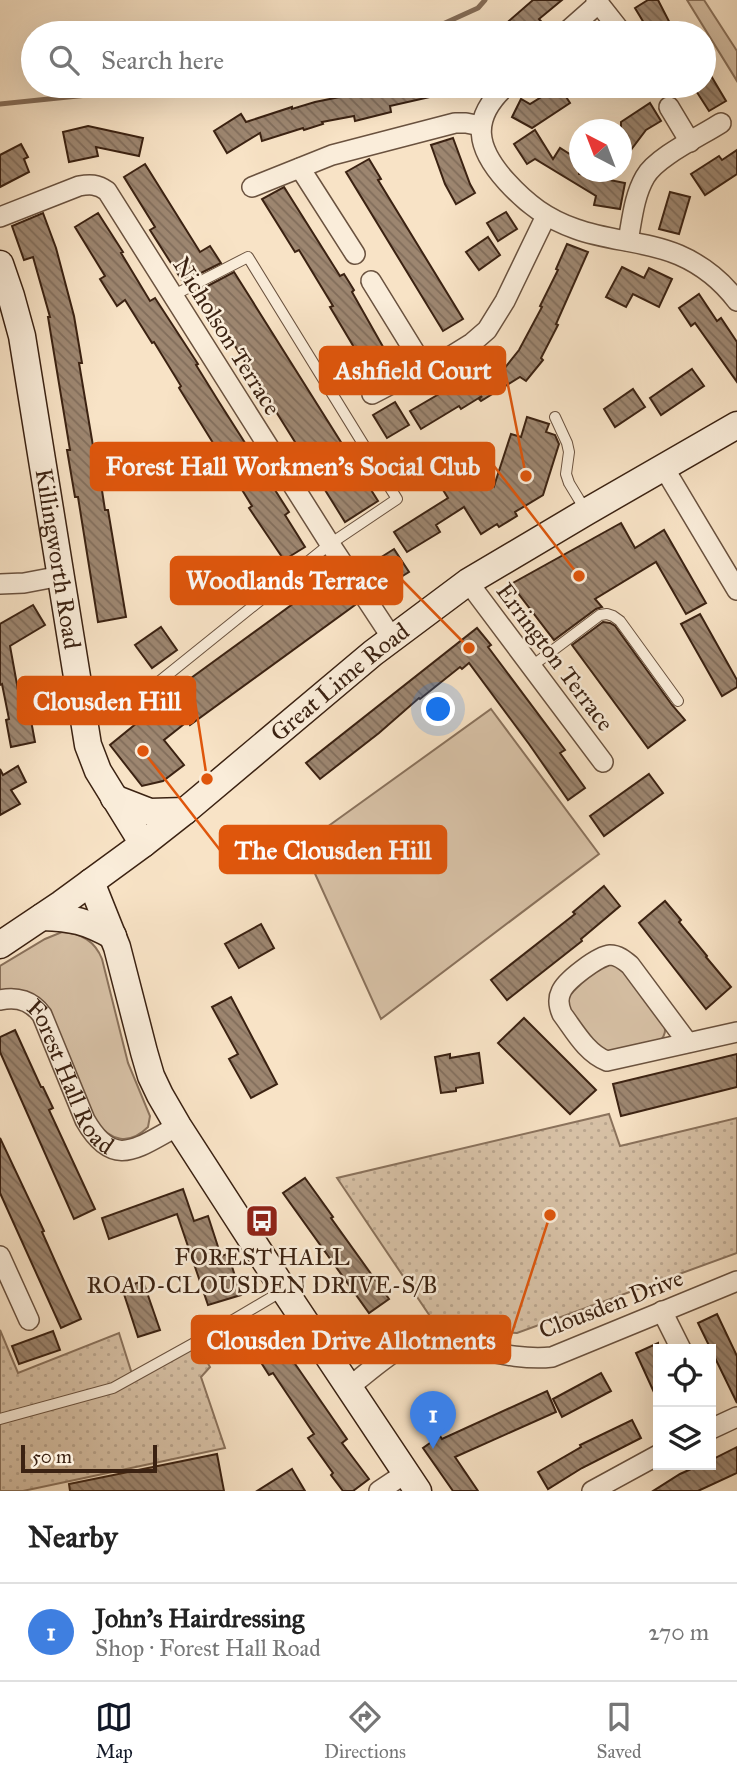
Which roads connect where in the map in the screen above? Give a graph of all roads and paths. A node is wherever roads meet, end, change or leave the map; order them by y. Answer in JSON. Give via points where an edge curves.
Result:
{"nodes":[{"id":1,"x":598,"y":2,"type":"edge"},
{"id":2,"x":578,"y":21,"type":"edge"},
{"id":3,"x":613,"y":21,"type":"edge"},
{"id":4,"x":494,"y":98,"type":"edge"},
{"id":5,"x":669,"y":107,"type":"dead end"},
{"id":6,"x":721,"y":123,"type":"dead end"},
{"id":7,"x":481,"y":127,"type":"junction"},
{"id":8,"x":690,"y":142,"type":"junction"},
{"id":9,"x":300,"y":168,"type":"junction"},
{"id":10,"x":252,"y":187,"type":"dead end"},
{"id":11,"x":546,"y":216,"type":"junction"},
{"id":12,"x":0,"y":217,"type":"edge"},
{"id":13,"x":628,"y":241,"type":"junction"},
{"id":14,"x":355,"y":254,"type":"dead end"},
{"id":15,"x":0,"y":264,"type":"edge"},
{"id":16,"x":371,"y":281,"type":"dead end"},
{"id":17,"x":173,"y":296,"type":"junction"},
{"id":18,"x":737,"y":301,"type":"edge"},
{"id":19,"x":424,"y":367,"type":"junction"},
{"id":20,"x":372,"y":394,"type":"dead end"},
{"id":21,"x":555,"y":417,"type":"dead end"},
{"id":22,"x":737,"y":425,"type":"edge"},
{"id":23,"x":664,"y":468,"type":"junction"},
{"id":24,"x":586,"y":512,"type":"junction"},
{"id":25,"x":330,"y":544,"type":"junction"},
{"id":26,"x":732,"y":568,"type":"edge"},
{"id":27,"x":61,"y":576,"type":"junction"},
{"id":28,"x":468,"y":582,"type":"junction"},
{"id":29,"x":0,"y":584,"type":"edge"},
{"id":30,"x":737,"y":590,"type":"edge"},
{"id":31,"x":391,"y":638,"type":"junction"},
{"id":32,"x":532,"y":666,"type":"junction"},
{"id":33,"x":155,"y":685,"type":"dead end"},
{"id":34,"x":678,"y":701,"type":"dead end"},
{"id":35,"x":603,"y":762,"type":"dead end"},
{"id":36,"x":114,"y":798,"type":"junction"},
{"id":37,"x":185,"y":811,"type":"junction"},
{"id":38,"x":143,"y":844,"type":"junction"},
{"id":39,"x":91,"y":882,"type":"junction"},
{"id":40,"x":42,"y":917,"type":"junction"},
{"id":41,"x":113,"y":936,"type":"junction"},
{"id":42,"x":0,"y":945,"type":"edge"},
{"id":43,"x":0,"y":1000,"type":"edge"},
{"id":44,"x":737,"y":1032,"type":"edge"},
{"id":45,"x":688,"y":1043,"type":"junction"},
{"id":46,"x":178,"y":1126,"type":"junction"},
{"id":47,"x":0,"y":1256,"type":"edge"},
{"id":48,"x":737,"y":1281,"type":"edge"},
{"id":49,"x":284,"y":1290,"type":"junction"},
{"id":50,"x":662,"y":1311,"type":"junction"},
{"id":51,"x":29,"y":1320,"type":"dead end"},
{"id":52,"x":678,"y":1344,"type":"edge"},
{"id":53,"x":349,"y":1387,"type":"junction"},
{"id":54,"x":0,"y":1419,"type":"edge"},
{"id":55,"x":653,"y":1458,"type":"edge"},
{"id":56,"x":412,"y":1482,"type":"edge"},
{"id":57,"x":379,"y":1491,"type":"edge"},
{"id":58,"x":592,"y":1491,"type":"edge"}],
"edges":[{"from":1,"to":2,"type":"street"},
{"from":1,"to":3,"type":"street"},
{"from":4,"to":7,"type":"street"},
{"from":5,"to":8,"type":"street"},
{"from":6,"to":8,"type":"street"},
{"from":7,"to":9,"type":"street","via":[[455,123],[332,155]]},
{"from":7,"to":11,"type":"street","via":[[489,160],[532,208]]},
{"from":8,"to":13,"type":"street","via":[[662,158],[646,174]]},
{"from":9,"to":10,"type":"street"},
{"from":9,"to":14,"type":"street"},
{"from":11,"to":13,"type":"street","via":[[576,230]]},
{"from":11,"to":19,"type":"street","via":[[487,330],[451,356]]},
{"from":12,"to":17,"type":"street","name":"Nicholson Terrace","via":[[79,186],[98,185],[112,197]]},
{"from":13,"to":18,"type":"street","via":[[682,256],[713,276]]},
{"from":15,"to":27,"type":"main road","name":"Killingworth Road","via":[[22,335]]},
{"from":16,"to":19,"type":"street"},
{"from":17,"to":25,"type":"street","name":"Nicholson Terrace"},
{"from":17,"to":25,"type":"lane","via":[[248,257],[397,499]]},
{"from":19,"to":20,"type":"street"},
{"from":21,"to":24,"type":"lane","via":[[569,452],[566,474]]},
{"from":22,"to":23,"type":"main road","name":"Great Lime Road"},
{"from":23,"to":24,"type":"main road","name":"Great Lime Road"},
{"from":23,"to":26,"type":"street"},
{"from":24,"to":28,"type":"main road","name":"Great Lime Road"},
{"from":25,"to":31,"type":"street","name":"Nicholson Terrace"},
{"from":25,"to":33,"type":"lane"},
{"from":26,"to":30,"type":"street"},
{"from":27,"to":29,"type":"street"},
{"from":27,"to":36,"type":"main road","name":"Killingworth Road","via":[[88,745]]},
{"from":28,"to":31,"type":"main road","name":"Great Lime Road"},
{"from":28,"to":32,"type":"street","name":"Errington Terrace"},
{"from":31,"to":37,"type":"main road","name":"Great Lime Road"},
{"from":32,"to":34,"type":"lane","via":[[607,614],[626,630]]},
{"from":32,"to":35,"type":"street","name":"Errington Terrace"},
{"from":36,"to":37,"type":"main road","via":[[150,812]]},
{"from":36,"to":38,"type":"main road","name":"Killingworth Road"},
{"from":37,"to":38,"type":"main road","name":"Great Lime Road"},
{"from":38,"to":39,"type":"main road","name":"Great Lime Road"},
{"from":39,"to":40,"type":"main road","name":"Great Lime Road"},
{"from":39,"to":41,"type":"main road"},
{"from":40,"to":41,"type":"main road","via":[[82,921]]},
{"from":40,"to":42,"type":"main road","name":"Great Lime Road"},
{"from":41,"to":46,"type":"main road","via":[[151,1076]]},
{"from":43,"to":46,"type":"street","name":"Forest Hall Road","via":[[23,1000],[42,1015],[85,1120],[103,1144],[118,1151],[134,1150]]},
{"from":44,"to":45,"type":"street"},
{"from":45,"to":45,"type":"street","via":[[613,1061],[600,1059],[562,1014],[560,994],[596,960],[618,957],[630,965]]},
{"from":46,"to":49,"type":"main road"},
{"from":47,"to":51,"type":"street"},
{"from":48,"to":50,"type":"street","name":"Clousden Drive"},
{"from":49,"to":53,"type":"main road"},
{"from":49,"to":54,"type":"lane","via":[[113,1388]]},
{"from":50,"to":52,"type":"street"},
{"from":50,"to":53,"type":"street","name":"Clousden Drive","via":[[542,1358],[414,1342]]},
{"from":53,"to":56,"type":"main road"},
{"from":55,"to":58,"type":"street"},
{"from":56,"to":57,"type":"street"}]}
